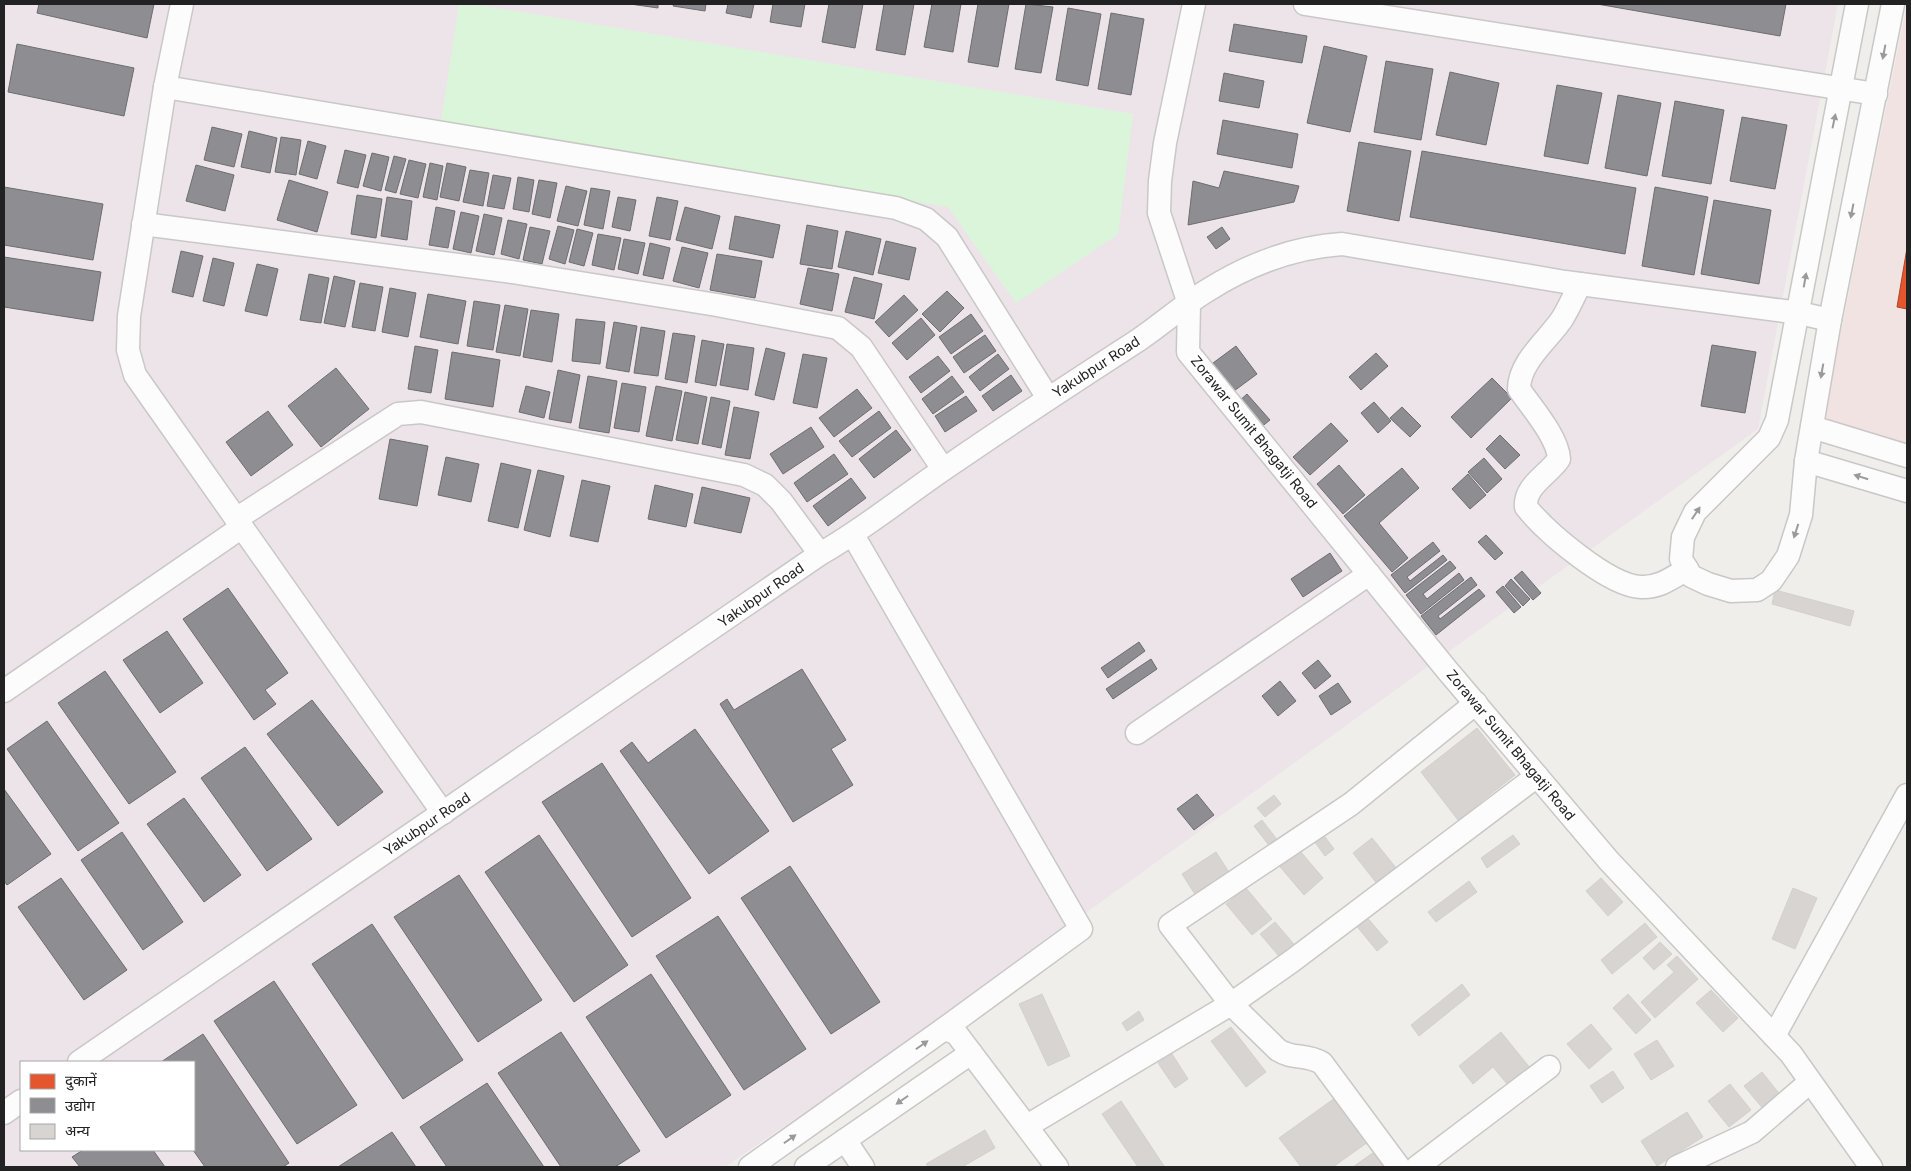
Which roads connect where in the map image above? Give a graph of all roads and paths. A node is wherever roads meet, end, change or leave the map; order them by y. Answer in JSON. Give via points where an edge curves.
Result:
{"nodes":[{"id":1,"x":182,"y":4,"type":"edge"},
{"id":2,"x":1194,"y":4,"type":"edge"},
{"id":3,"x":1305,"y":4,"type":"edge"},
{"id":4,"x":1857,"y":4,"type":"edge"},
{"id":5,"x":1893,"y":4,"type":"edge"},
{"id":6,"x":165,"y":87,"type":"junction"},
{"id":7,"x":1841,"y":88,"type":"junction"},
{"id":8,"x":1876,"y":94,"type":"junction"},
{"id":9,"x":143,"y":224,"type":"junction"},
{"id":10,"x":1580,"y":284,"type":"junction"},
{"id":11,"x":1189,"y":304,"type":"junction"},
{"id":12,"x":1799,"y":314,"type":"junction"},
{"id":13,"x":1830,"y":320,"type":"junction"},
{"id":14,"x":1048,"y":398,"type":"junction"},
{"id":15,"x":1812,"y":427,"type":"junction"},
{"id":16,"x":1907,"y":456,"type":"edge"},
{"id":17,"x":1806,"y":461,"type":"junction"},
{"id":18,"x":943,"y":469,"type":"junction"},
{"id":19,"x":1907,"y":491,"type":"edge"},
{"id":20,"x":239,"y":523,"type":"junction"},
{"id":21,"x":853,"y":534,"type":"junction"},
{"id":22,"x":820,"y":554,"type":"junction"},
{"id":23,"x":1687,"y":569,"type":"junction"},
{"id":24,"x":1369,"y":574,"type":"junction"},
{"id":25,"x":4,"y":691,"type":"edge"},
{"id":26,"x":1476,"y":703,"type":"junction"},
{"id":27,"x":1137,"y":734,"type":"dead end"},
{"id":28,"x":1538,"y":776,"type":"junction"},
{"id":29,"x":1907,"y":794,"type":"edge"},
{"id":30,"x":443,"y":814,"type":"junction"},
{"id":31,"x":1230,"y":1004,"type":"junction"},
{"id":32,"x":944,"y":1029,"type":"junction"},
{"id":33,"x":1774,"y":1036,"type":"junction"},
{"id":34,"x":971,"y":1053,"type":"junction"},
{"id":35,"x":80,"y":1061,"type":"edge"},
{"id":36,"x":1549,"y":1067,"type":"dead end"},
{"id":37,"x":1810,"y":1082,"type":"junction"},
{"id":38,"x":20,"y":1103,"type":"edge"},
{"id":39,"x":4,"y":1113,"type":"edge"},
{"id":40,"x":1027,"y":1126,"type":"junction"},
{"id":41,"x":845,"y":1140,"type":"junction"},
{"id":42,"x":750,"y":1167,"type":"edge"},
{"id":43,"x":806,"y":1167,"type":"edge"},
{"id":44,"x":863,"y":1167,"type":"edge"},
{"id":45,"x":1057,"y":1167,"type":"edge"},
{"id":46,"x":1399,"y":1167,"type":"edge"},
{"id":47,"x":1417,"y":1167,"type":"edge"},
{"id":48,"x":1677,"y":1167,"type":"edge"},
{"id":49,"x":1871,"y":1167,"type":"edge"}],
"edges":[{"from":1,"to":6,"type":"street"},
{"from":2,"to":11,"type":"street","via":[[1165,142],[1159,213]]},
{"from":3,"to":7,"type":"street"},
{"from":4,"to":7,"type":"street"},
{"from":5,"to":8,"type":"street","one_way":true},
{"from":6,"to":9,"type":"street"},
{"from":6,"to":14,"type":"street","via":[[896,208],[926,219],[947,237]]},
{"from":7,"to":8,"type":"street"},
{"from":12,"to":7,"type":"street","one_way":true},
{"from":8,"to":13,"type":"street","one_way":true},
{"from":9,"to":18,"type":"street","via":[[512,272],[838,328],[861,347]]},
{"from":9,"to":20,"type":"street","via":[[129,316],[128,350],[135,375]]},
{"from":10,"to":11,"type":"street","name":"Yakubpur Road","via":[[1342,244],[1292,252],[1244,271],[1207,290]]},
{"from":10,"to":12,"type":"street","name":"Yakubpur Road"},
{"from":10,"to":23,"type":"street","via":[[1562,318],[1519,380],[1519,388],[1549,434],[1559,459],[1531,487],[1525,498],[1526,507],[1593,566],[1626,585],[1660,585]]},
{"from":11,"to":14,"type":"street","name":"Yakubpur Road"},
{"from":11,"to":24,"type":"street","name":"Zorawar Sumit Bhagatji Road","via":[[1188,352]]},
{"from":12,"to":13,"type":"street","name":"Yakubpur Road"},
{"from":23,"to":12,"type":"street","one_way":true,"via":[[1681,559],[1683,537],[1695,512],[1769,438],[1777,420]]},
{"from":13,"to":15,"type":"street","one_way":true},
{"from":14,"to":18,"type":"street","name":"Yakubpur Road"},
{"from":15,"to":16,"type":"street"},
{"from":15,"to":17,"type":"street"},
{"from":19,"to":17,"type":"street","one_way":true},
{"from":17,"to":23,"type":"street","one_way":true,"via":[[1801,515],[1788,556],[1771,581],[1757,590],[1731,591],[1691,576]]},
{"from":18,"to":21,"type":"street","name":"Yakubpur Road"},
{"from":20,"to":22,"type":"street","via":[[398,414],[420,412],[744,475],[766,485],[782,501]]},
{"from":20,"to":25,"type":"street"},
{"from":20,"to":30,"type":"street"},
{"from":21,"to":22,"type":"street","name":"Yakubpur Road"},
{"from":21,"to":32,"type":"street","via":[[1081,929]]},
{"from":22,"to":30,"type":"street","name":"Yakubpur Road"},
{"from":24,"to":26,"type":"street","name":"Zorawar Sumit Bhagatji Road"},
{"from":24,"to":27,"type":"street"},
{"from":26,"to":28,"type":"street","name":"Zorawar Sumit Bhagatji Road"},
{"from":26,"to":31,"type":"street","via":[[1350,804],[1170,925]]},
{"from":28,"to":31,"type":"street"},
{"from":28,"to":33,"type":"street","name":"Zorawar Sumit Bhagatji Road","via":[[1610,861]]},
{"from":29,"to":33,"type":"street"},
{"from":30,"to":35,"type":"street","name":"Yakubpur Road"},
{"from":31,"to":40,"type":"street"},
{"from":31,"to":46,"type":"street","via":[[1287,1056],[1310,1056],[1322,1063]]},
{"from":32,"to":34,"type":"street","via":[[956,1033]]},
{"from":42,"to":32,"type":"street","one_way":true},
{"from":33,"to":37,"type":"street","name":"Zorawar Sumit Bhagatji Road"},
{"from":34,"to":40,"type":"street"},
{"from":34,"to":41,"type":"street","one_way":true},
{"from":36,"to":47,"type":"street"},
{"from":37,"to":48,"type":"street","via":[[1752,1132]]},
{"from":37,"to":49,"type":"street","name":"Zorawar Sumit Bhagatji Road"},
{"from":38,"to":39,"type":"street"},
{"from":40,"to":45,"type":"street"},
{"from":41,"to":43,"type":"street"},
{"from":41,"to":44,"type":"street"}]}
